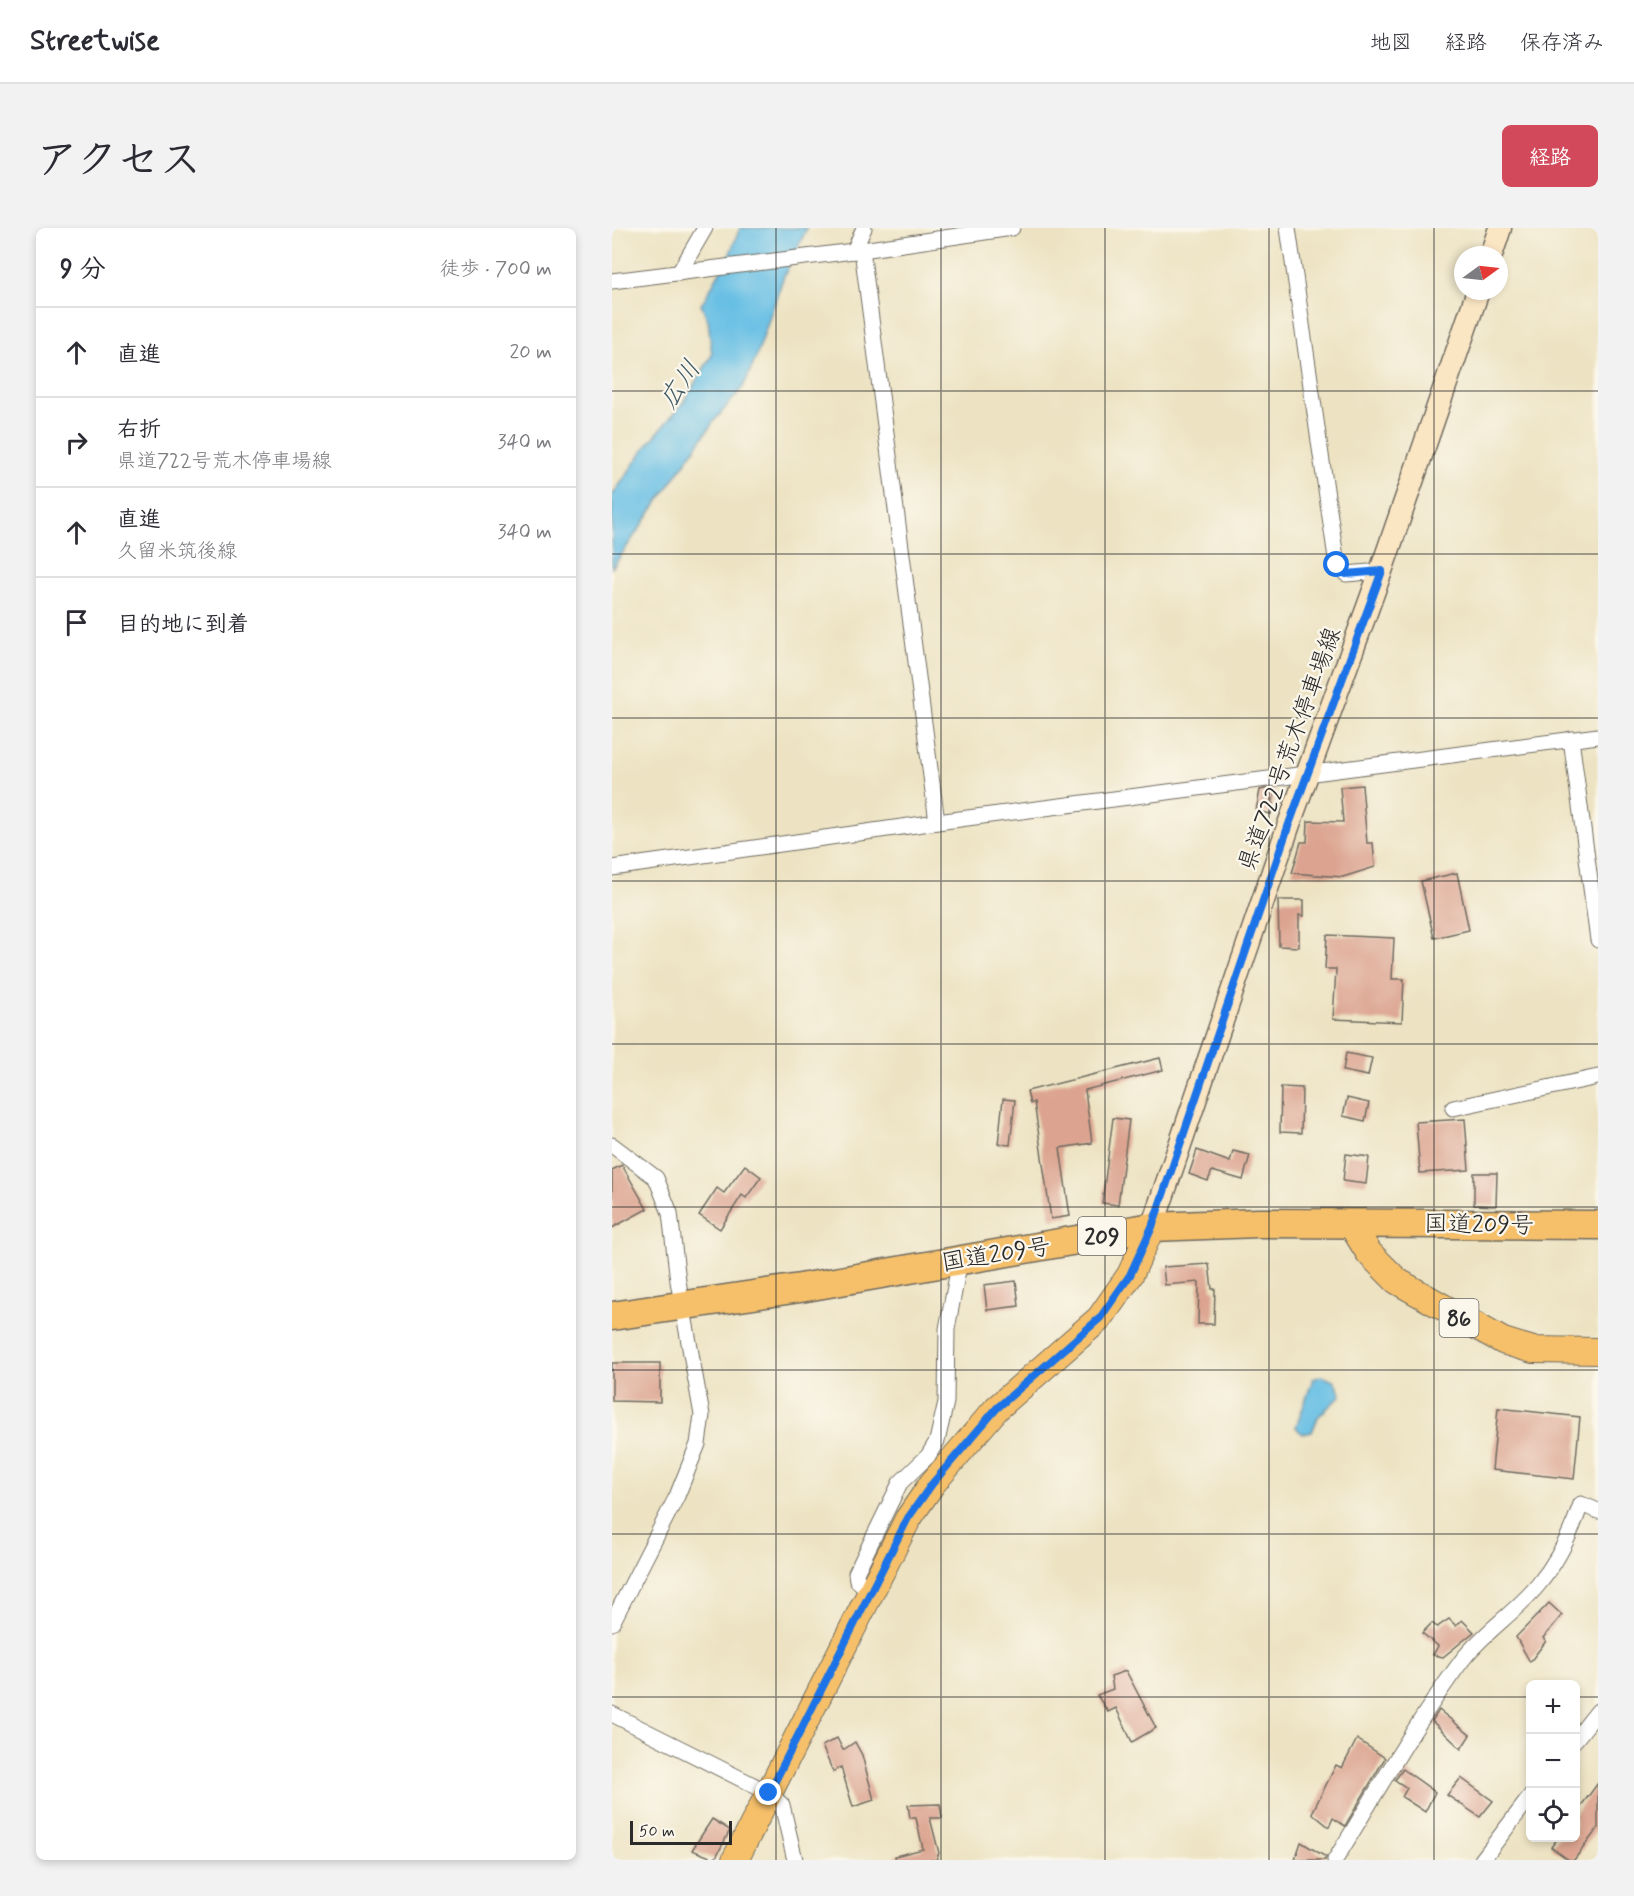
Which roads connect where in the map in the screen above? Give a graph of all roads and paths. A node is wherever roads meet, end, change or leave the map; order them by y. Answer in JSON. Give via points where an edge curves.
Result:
{"nodes":[{"id":1,"x":705,"y":228,"type":"edge"},
{"id":2,"x":864,"y":228,"type":"edge"},
{"id":3,"x":1012,"y":228,"type":"edge"},
{"id":4,"x":1288,"y":228,"type":"edge"},
{"id":5,"x":1500,"y":228,"type":"edge"},
{"id":6,"x":1494,"y":246,"type":"edge"},
{"id":7,"x":855,"y":251,"type":"junction"},
{"id":8,"x":679,"y":273,"type":"junction"},
{"id":9,"x":612,"y":281,"type":"edge"},
{"id":10,"x":1475,"y":300,"type":"edge"},
{"id":11,"x":1382,"y":571,"type":"junction"},
{"id":12,"x":1598,"y":736,"type":"edge"},
{"id":13,"x":1571,"y":739,"type":"junction"},
{"id":14,"x":1308,"y":773,"type":"junction"},
{"id":15,"x":937,"y":822,"type":"junction"},
{"id":16,"x":612,"y":868,"type":"edge"},
{"id":17,"x":1598,"y":940,"type":"edge"},
{"id":18,"x":1598,"y":1077,"type":"edge"},
{"id":19,"x":1453,"y":1108,"type":"dead end"},
{"id":20,"x":612,"y":1145,"type":"edge"},
{"id":21,"x":1351,"y":1224,"type":"junction"},
{"id":22,"x":1598,"y":1225,"type":"edge"},
{"id":23,"x":1152,"y":1227,"type":"junction"},
{"id":24,"x":960,"y":1260,"type":"junction"},
{"id":25,"x":683,"y":1306,"type":"junction"},
{"id":26,"x":612,"y":1316,"type":"edge"},
{"id":27,"x":1598,"y":1351,"type":"edge"},
{"id":28,"x":1598,"y":1511,"type":"edge"},
{"id":29,"x":872,"y":1592,"type":"junction"},
{"id":30,"x":612,"y":1623,"type":"edge"},
{"id":31,"x":1598,"y":1711,"type":"edge"},
{"id":32,"x":612,"y":1714,"type":"edge"},
{"id":33,"x":1580,"y":1734,"type":"edge"},
{"id":34,"x":769,"y":1793,"type":"junction"},
{"id":35,"x":1526,"y":1802,"type":"edge"},
{"id":36,"x":735,"y":1860,"type":"edge"},
{"id":37,"x":795,"y":1860,"type":"edge"},
{"id":38,"x":1335,"y":1860,"type":"edge"},
{"id":39,"x":1482,"y":1860,"type":"edge"}],
"edges":[{"from":1,"to":8,"type":"street"},
{"from":2,"to":7,"type":"street"},
{"from":3,"to":7,"type":"street"},
{"from":4,"to":11,"type":"street","via":[[1337,565],[1346,574]]},
{"from":5,"to":6,"type":"main road"},
{"from":7,"to":8,"type":"street"},
{"from":7,"to":15,"type":"street"},
{"from":8,"to":9,"type":"street"},
{"from":10,"to":11,"type":"main road","name":"県道722号荒木停車場線"},
{"from":11,"to":14,"type":"main road","name":"県道722号荒木停車場線"},
{"from":12,"to":13,"type":"street"},
{"from":13,"to":14,"type":"street"},
{"from":13,"to":17,"type":"street"},
{"from":14,"to":15,"type":"street"},
{"from":14,"to":23,"type":"main road","name":"県道722号荒木停車場線"},
{"from":15,"to":16,"type":"street"},
{"from":18,"to":19,"type":"street"},
{"from":20,"to":25,"type":"street","via":[[656,1178],[670,1214]]},
{"from":21,"to":22,"type":"highway","name":"国道209号","number":"209"},
{"from":21,"to":23,"type":"highway","name":"国道209号","number":"209"},
{"from":21,"to":27,"type":"main road","number":"86","via":[[1369,1253],[1397,1281],[1503,1341],[1533,1350]]},
{"from":23,"to":24,"type":"highway","name":"国道209号","number":"209"},
{"from":23,"to":29,"type":"main road","via":[[1130,1275],[1100,1318],[997,1408],[932,1484],[908,1518]]},
{"from":24,"to":25,"type":"highway","name":"国道209号","number":"209"},
{"from":24,"to":29,"type":"street","via":[[947,1329],[942,1425],[928,1455],[900,1483],[856,1573],[857,1580]]},
{"from":25,"to":26,"type":"highway","name":"国道209号","number":"209"},
{"from":25,"to":30,"type":"street","via":[[702,1415],[698,1444],[677,1496]]},
{"from":28,"to":38,"type":"street","via":[[1581,1504],[1565,1546],[1538,1586],[1466,1656],[1437,1695]]},
{"from":29,"to":34,"type":"main road"},
{"from":31,"to":33,"type":"street"},
{"from":32,"to":34,"type":"street"},
{"from":34,"to":36,"type":"main road"},
{"from":34,"to":37,"type":"street","via":[[782,1805]]},
{"from":35,"to":39,"type":"street"}]}
